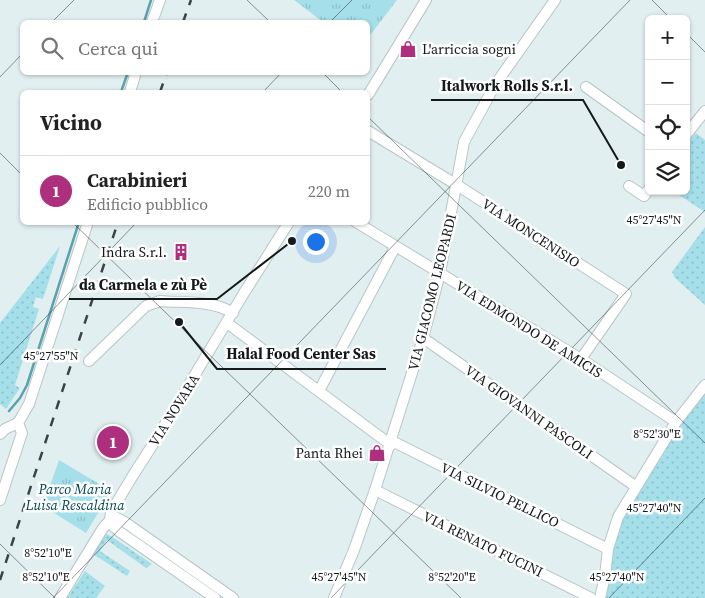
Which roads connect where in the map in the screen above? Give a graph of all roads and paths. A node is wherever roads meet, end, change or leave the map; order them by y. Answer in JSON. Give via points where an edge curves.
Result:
{"nodes":[{"id":1,"x":160,"y":0,"type":"edge"},
{"id":2,"x":426,"y":0,"type":"edge"},
{"id":3,"x":555,"y":0,"type":"edge"},
{"id":4,"x":153,"y":20,"type":"edge"},
{"id":5,"x":135,"y":75,"type":"edge"},
{"id":6,"x":586,"y":87,"type":"dead end"},
{"id":7,"x":131,"y":90,"type":"edge"},
{"id":8,"x":370,"y":92,"type":"edge"},
{"id":9,"x":705,"y":110,"type":"edge"},
{"id":10,"x":645,"y":129,"type":"edge"},
{"id":11,"x":690,"y":130,"type":"edge"},
{"id":12,"x":370,"y":132,"type":"edge"},
{"id":13,"x":457,"y":185,"type":"junction"},
{"id":14,"x":629,"y":186,"type":"dead end"},
{"id":15,"x":645,"y":195,"type":"edge"},
{"id":16,"x":87,"y":225,"type":"edge"},
{"id":17,"x":286,"y":225,"type":"edge"},
{"id":18,"x":361,"y":225,"type":"edge"},
{"id":19,"x":395,"y":247,"type":"junction"},
{"id":20,"x":440,"y":273,"type":"junction"},
{"id":21,"x":233,"y":313,"type":"junction"},
{"id":22,"x":227,"y":323,"type":"junction"},
{"id":23,"x":423,"y":338,"type":"junction"},
{"id":24,"x":581,"y":359,"type":"junction"},
{"id":25,"x":89,"y":361,"type":"dead end"},
{"id":26,"x":705,"y":386,"type":"edge"},
{"id":27,"x":319,"y":391,"type":"junction"},
{"id":28,"x":676,"y":422,"type":"junction"},
{"id":29,"x":18,"y":424,"type":"junction"},
{"id":30,"x":0,"y":434,"type":"edge"},
{"id":31,"x":391,"y":443,"type":"junction"},
{"id":32,"x":635,"y":486,"type":"junction"},
{"id":33,"x":375,"y":490,"type":"junction"},
{"id":34,"x":0,"y":500,"type":"edge"},
{"id":35,"x":110,"y":517,"type":"junction"},
{"id":36,"x":608,"y":549,"type":"junction"},
{"id":37,"x":213,"y":592,"type":"edge"},
{"id":38,"x":60,"y":598,"type":"edge"},
{"id":39,"x":233,"y":598,"type":"edge"},
{"id":40,"x":334,"y":598,"type":"edge"},
{"id":41,"x":591,"y":598,"type":"edge"},
{"id":42,"x":600,"y":598,"type":"edge"}],
"edges":[{"from":1,"to":4,"type":"street"},
{"from":2,"to":8,"type":"street"},
{"from":3,"to":13,"type":"street","name":"VIA GIACOMO LEOPARDI","via":[[495,85],[464,142]]},
{"from":5,"to":7,"type":"street"},
{"from":6,"to":10,"type":"street"},
{"from":9,"to":11,"type":"street"},
{"from":12,"to":13,"type":"street","name":"VIA MONCENISIO"},
{"from":13,"to":20,"type":"street","name":"VIA GIACOMO LEOPARDI"},
{"from":13,"to":24,"type":"street","name":"VIA MONCENISIO","via":[[626,294]]},
{"from":14,"to":15,"type":"street"},
{"from":16,"to":29,"type":"street","via":[[29,404]]},
{"from":17,"to":21,"type":"street","name":"VIA NOVARA"},
{"from":18,"to":19,"type":"street","name":"VIA EDMONDO DE AMICIS"},
{"from":19,"to":20,"type":"street","name":"VIA EDMONDO DE AMICIS"},
{"from":19,"to":27,"type":"street"},
{"from":20,"to":23,"type":"street","name":"VIA GIACOMO LEOPARDI"},
{"from":20,"to":24,"type":"street","name":"VIA EDMONDO DE AMICIS"},
{"from":21,"to":22,"type":"street","name":"VIA NOVARA"},
{"from":21,"to":25,"type":"street","via":[[210,305],[152,303]]},
{"from":22,"to":27,"type":"street","name":"VIA SILVIO PELLICO"},
{"from":22,"to":35,"type":"street","name":"VIA NOVARA"},
{"from":23,"to":31,"type":"street","name":"VIA GIACOMO LEOPARDI"},
{"from":23,"to":32,"type":"street","name":"VIA GIOVANNI PASCOLI"},
{"from":24,"to":28,"type":"street","name":"VIA EDMONDO DE AMICIS"},
{"from":26,"to":28,"type":"street"},
{"from":27,"to":31,"type":"street","name":"VIA SILVIO PELLICO"},
{"from":28,"to":32,"type":"street"},
{"from":29,"to":30,"type":"street"},
{"from":29,"to":34,"type":"street","via":[[22,434]]},
{"from":31,"to":33,"type":"street","name":"VIA GIACOMO LEOPARDI"},
{"from":31,"to":36,"type":"street","name":"VIA SILVIO PELLICO"},
{"from":32,"to":36,"type":"street","via":[[618,517]]},
{"from":33,"to":40,"type":"street","name":"VIA GIACOMO LEOPARDI"},
{"from":33,"to":41,"type":"street","name":"VIA RENATO FUCINI"},
{"from":35,"to":37,"type":"street","via":[[126,523]]},
{"from":35,"to":38,"type":"street","name":"VIA NOVARA"},
{"from":36,"to":42,"type":"street"},
{"from":37,"to":39,"type":"street"}]}
